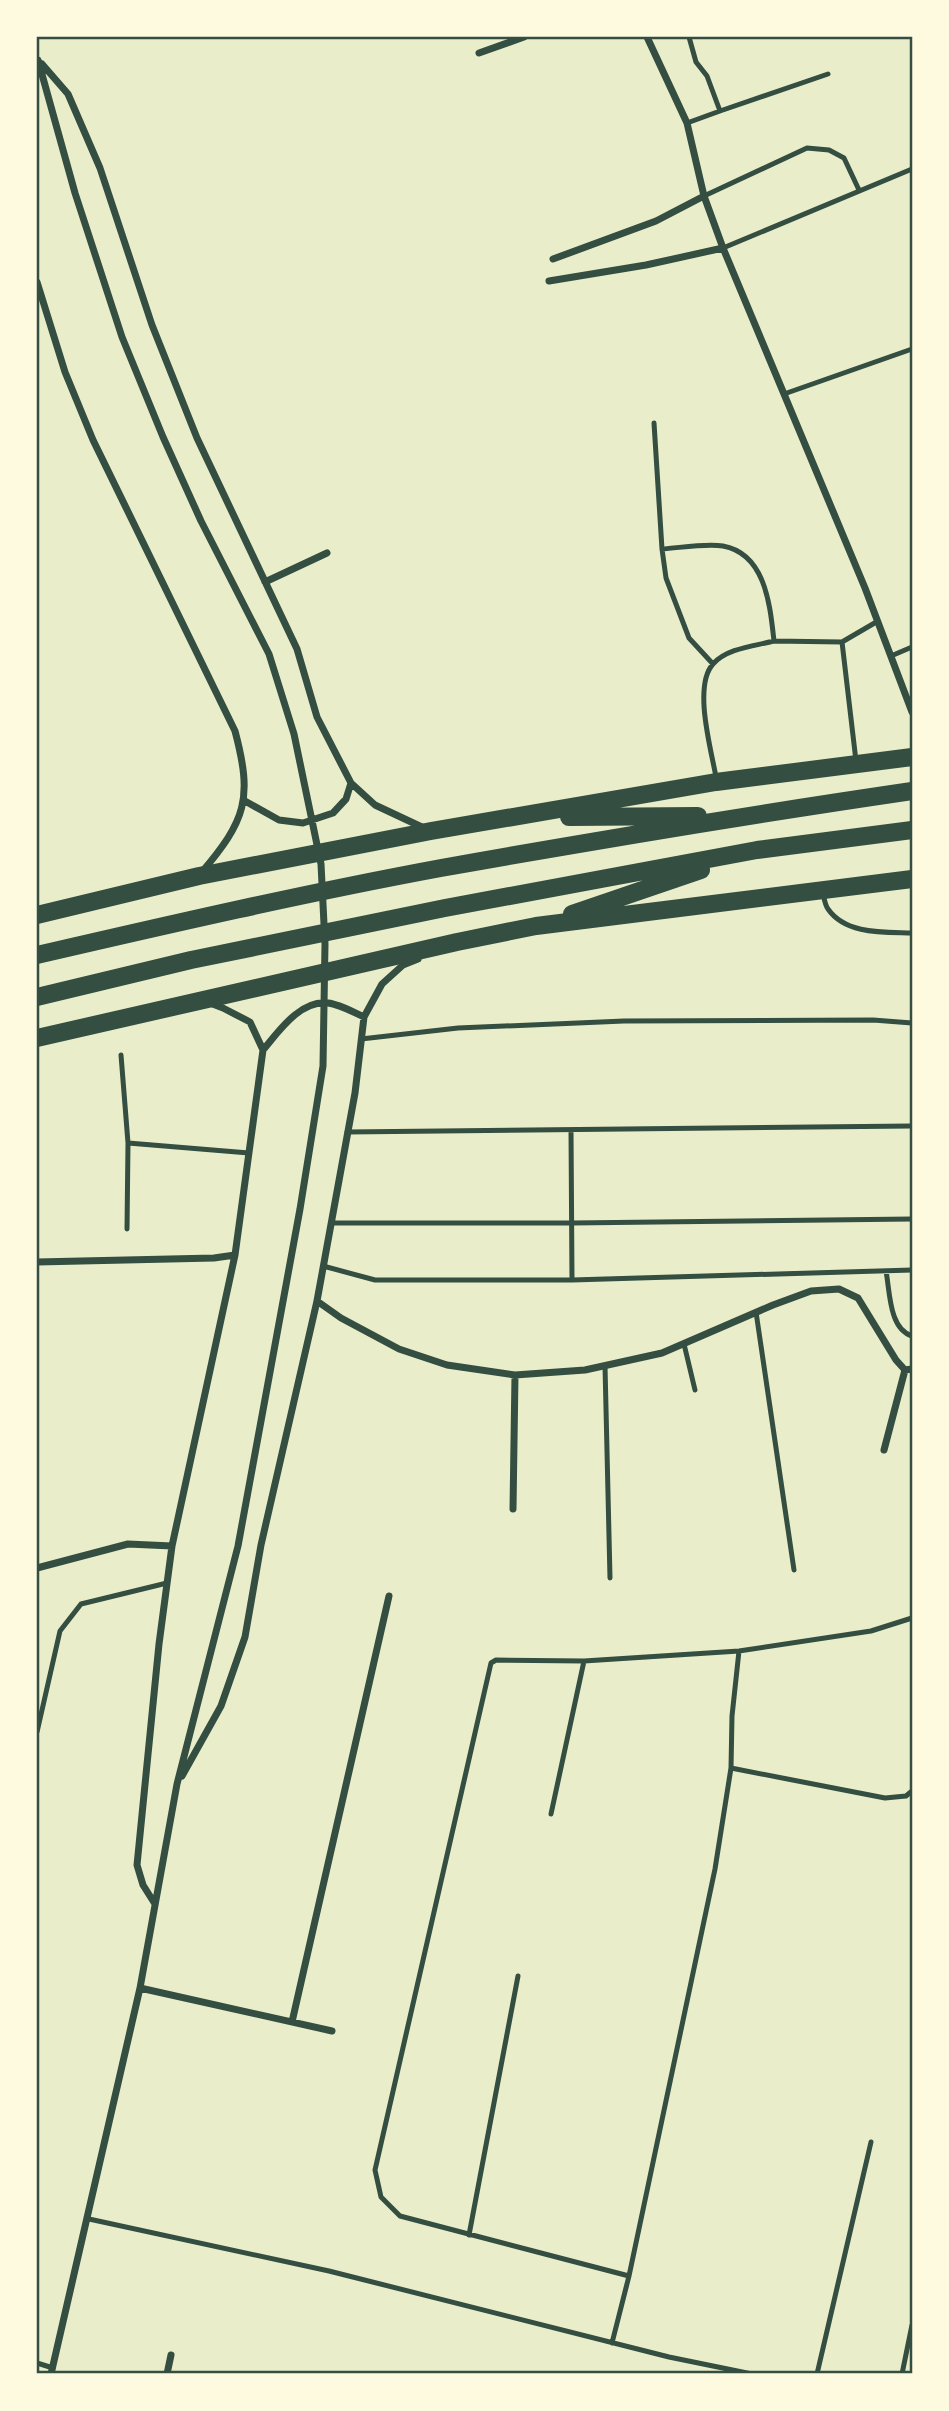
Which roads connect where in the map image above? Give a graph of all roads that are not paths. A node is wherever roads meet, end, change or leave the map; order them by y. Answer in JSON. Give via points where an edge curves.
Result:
{"nodes":[{"id":1,"x":524,"y":37,"type":"edge"},
{"id":2,"x":647,"y":37,"type":"edge"},
{"id":3,"x":689,"y":37,"type":"edge"},
{"id":4,"x":479,"y":53,"type":"dead end"},
{"id":5,"x":38,"y":58,"type":"edge"},
{"id":6,"x":828,"y":74,"type":"dead end"},
{"id":7,"x":720,"y":111,"type":"junction"},
{"id":8,"x":687,"y":122,"type":"junction"},
{"id":9,"x":912,"y":169,"type":"edge"},
{"id":10,"x":859,"y":190,"type":"junction"},
{"id":11,"x":704,"y":195,"type":"junction"},
{"id":12,"x":723,"y":248,"type":"junction"},
{"id":13,"x":553,"y":259,"type":"dead end"},
{"id":14,"x":550,"y":281,"type":"dead end"},
{"id":15,"x":37,"y":282,"type":"edge"},
{"id":16,"x":912,"y":349,"type":"edge"},
{"id":17,"x":783,"y":394,"type":"junction"},
{"id":18,"x":654,"y":423,"type":"dead end"},
{"id":19,"x":662,"y":549,"type":"junction"},
{"id":20,"x":327,"y":553,"type":"dead end"},
{"id":21,"x":265,"y":582,"type":"junction"},
{"id":22,"x":878,"y":621,"type":"junction"},
{"id":23,"x":774,"y":641,"type":"junction"},
{"id":24,"x":842,"y":642,"type":"junction"},
{"id":25,"x":912,"y":647,"type":"edge"},
{"id":26,"x":891,"y":656,"type":"junction"},
{"id":27,"x":713,"y":664,"type":"junction"},
{"id":28,"x":912,"y":712,"type":"edge"},
{"id":29,"x":912,"y":757,"type":"edge"},
{"id":30,"x":857,"y":764,"type":"junction"},
{"id":31,"x":716,"y":782,"type":"junction"},
{"id":32,"x":351,"y":783,"type":"junction"},
{"id":33,"x":912,"y":791,"type":"edge"},
{"id":34,"x":245,"y":801,"type":"junction"},
{"id":35,"x":750,"y":815,"type":"junction"},
{"id":36,"x":516,"y":817,"type":"junction"},
{"id":37,"x":912,"y":830,"type":"edge"},
{"id":38,"x":431,"y":831,"type":"junction"},
{"id":39,"x":757,"y":850,"type":"junction"},
{"id":40,"x":199,"y":876,"type":"junction"},
{"id":41,"x":912,"y":879,"type":"edge"},
{"id":42,"x":822,"y":890,"type":"junction"},
{"id":43,"x":37,"y":915,"type":"edge"},
{"id":44,"x":536,"y":926,"type":"junction"},
{"id":45,"x":912,"y":933,"type":"edge"},
{"id":46,"x":457,"y":942,"type":"junction"},
{"id":47,"x":37,"y":956,"type":"edge"},
{"id":48,"x":37,"y":998,"type":"edge"},
{"id":49,"x":199,"y":1000,"type":"junction"},
{"id":50,"x":364,"y":1017,"type":"junction"},
{"id":51,"x":912,"y":1023,"type":"edge"},
{"id":52,"x":37,"y":1038,"type":"edge"},
{"id":53,"x":361,"y":1039,"type":"junction"},
{"id":54,"x":263,"y":1050,"type":"junction"},
{"id":55,"x":121,"y":1055,"type":"dead end"},
{"id":56,"x":912,"y":1126,"type":"edge"},
{"id":57,"x":571,"y":1130,"type":"junction"},
{"id":58,"x":347,"y":1132,"type":"junction"},
{"id":59,"x":128,"y":1143,"type":"junction"},
{"id":60,"x":249,"y":1153,"type":"junction"},
{"id":61,"x":912,"y":1219,"type":"edge"},
{"id":62,"x":331,"y":1223,"type":"junction"},
{"id":63,"x":572,"y":1223,"type":"junction"},
{"id":64,"x":127,"y":1229,"type":"dead end"},
{"id":65,"x":235,"y":1255,"type":"junction"},
{"id":66,"x":37,"y":1262,"type":"edge"},
{"id":67,"x":323,"y":1266,"type":"junction"},
{"id":68,"x":912,"y":1270,"type":"edge"},
{"id":69,"x":886,"y":1271,"type":"junction"},
{"id":70,"x":572,"y":1280,"type":"junction"},
{"id":71,"x":317,"y":1301,"type":"junction"},
{"id":72,"x":755,"y":1312,"type":"junction"},
{"id":73,"x":912,"y":1336,"type":"edge"},
{"id":74,"x":684,"y":1344,"type":"junction"},
{"id":75,"x":605,"y":1366,"type":"junction"},
{"id":76,"x":909,"y":1370,"type":"edge"},
{"id":77,"x":516,"y":1375,"type":"junction"},
{"id":78,"x":695,"y":1390,"type":"dead end"},
{"id":79,"x":884,"y":1450,"type":"dead end"},
{"id":80,"x":513,"y":1509,"type":"dead end"},
{"id":81,"x":172,"y":1546,"type":"junction"},
{"id":82,"x":37,"y":1568,"type":"edge"},
{"id":83,"x":794,"y":1570,"type":"dead end"},
{"id":84,"x":610,"y":1578,"type":"dead end"},
{"id":85,"x":167,"y":1583,"type":"junction"},
{"id":86,"x":389,"y":1596,"type":"dead end"},
{"id":87,"x":912,"y":1618,"type":"edge"},
{"id":88,"x":739,"y":1651,"type":"junction"},
{"id":89,"x":584,"y":1661,"type":"junction"},
{"id":90,"x":37,"y":1732,"type":"edge"},
{"id":91,"x":731,"y":1768,"type":"junction"},
{"id":92,"x":177,"y":1784,"type":"junction"},
{"id":93,"x":912,"y":1791,"type":"edge"},
{"id":94,"x":551,"y":1814,"type":"dead end"},
{"id":95,"x":156,"y":1904,"type":"junction"},
{"id":96,"x":518,"y":1976,"type":"dead end"},
{"id":97,"x":140,"y":1988,"type":"junction"},
{"id":98,"x":292,"y":2022,"type":"junction"},
{"id":99,"x":332,"y":2031,"type":"dead end"},
{"id":100,"x":872,"y":2142,"type":"dead end"},
{"id":101,"x":89,"y":2219,"type":"junction"},
{"id":102,"x":469,"y":2235,"type":"junction"},
{"id":103,"x":629,"y":2276,"type":"junction"},
{"id":104,"x":912,"y":2325,"type":"edge"},
{"id":105,"x":612,"y":2343,"type":"junction"},
{"id":106,"x":172,"y":2355,"type":"dead end"},
{"id":107,"x":37,"y":2363,"type":"edge"},
{"id":108,"x":52,"y":2371,"type":"edge"},
{"id":109,"x":167,"y":2374,"type":"edge"},
{"id":110,"x":751,"y":2374,"type":"edge"},
{"id":111,"x":817,"y":2374,"type":"edge"},
{"id":112,"x":902,"y":2374,"type":"edge"}],
"edges":[{"from":1,"to":4,"type":"street"},
{"from":2,"to":8,"type":"street"},
{"from":3,"to":7,"type":"lane"},
{"from":5,"to":21,"type":"street","via":[[68,94],[100,168],[152,326],[197,438]]},
{"from":5,"to":92,"type":"street","via":[[122,337],[201,521],[269,654],[294,734],[321,864],[323,1066],[238,1546]]},
{"from":6,"to":7,"type":"lane"},
{"from":7,"to":8,"type":"lane"},
{"from":8,"to":11,"type":"street"},
{"from":9,"to":10,"type":"lane"},
{"from":10,"to":11,"type":"lane","via":[[844,158],[829,150],[807,149]]},
{"from":10,"to":12,"type":"lane"},
{"from":11,"to":12,"type":"street"},
{"from":11,"to":13,"type":"street","via":[[656,221]]},
{"from":12,"to":14,"type":"street"},
{"from":12,"to":17,"type":"street"},
{"from":15,"to":34,"type":"street","via":[[65,372],[93,440],[235,731],[244,769]]},
{"from":16,"to":17,"type":"lane"},
{"from":17,"to":22,"type":"street"},
{"from":18,"to":19,"type":"lane"},
{"from":19,"to":23,"type":"lane","via":[[723,546],[748,558],[762,578]]},
{"from":19,"to":27,"type":"lane","via":[[666,578],[689,638]]},
{"from":20,"to":21,"type":"street"},
{"from":21,"to":32,"type":"street","via":[[297,649],[317,717]]},
{"from":22,"to":24,"type":"lane"},
{"from":22,"to":26,"type":"street"},
{"from":23,"to":24,"type":"lane"},
{"from":23,"to":27,"type":"lane","via":[[734,651]]},
{"from":24,"to":30,"type":"lane"},
{"from":25,"to":26,"type":"lane"},
{"from":26,"to":28,"type":"street"},
{"from":27,"to":31,"type":"lane","via":[[704,681],[704,698]]},
{"from":29,"to":30,"type":"main road"},
{"from":30,"to":31,"type":"main road"},
{"from":31,"to":36,"type":"main road"},
{"from":32,"to":34,"type":"street","via":[[346,799],[333,813],[303,823],[279,820]]},
{"from":32,"to":38,"type":"street","via":[[375,805]]},
{"from":33,"to":35,"type":"main road"},
{"from":34,"to":40,"type":"street","via":[[227,841]]},
{"from":35,"to":36,"type":"main road"},
{"from":35,"to":47,"type":"main road","via":[[426,871]]},
{"from":36,"to":38,"type":"main road"},
{"from":37,"to":39,"type":"main road"},
{"from":38,"to":40,"type":"main road"},
{"from":39,"to":44,"type":"main road"},
{"from":39,"to":48,"type":"main road","via":[[191,960]]},
{"from":40,"to":43,"type":"main road"},
{"from":41,"to":42,"type":"main road"},
{"from":42,"to":44,"type":"main road"},
{"from":42,"to":45,"type":"lane","via":[[827,908],[842,922],[863,930]]},
{"from":44,"to":46,"type":"main road"},
{"from":46,"to":49,"type":"main road"},
{"from":46,"to":50,"type":"street","via":[[403,965],[382,984]]},
{"from":49,"to":52,"type":"main road"},
{"from":49,"to":54,"type":"street","via":[[250,1022]]},
{"from":50,"to":53,"type":"street"},
{"from":50,"to":54,"type":"street","via":[[328,1003],[309,1006],[288,1021]]},
{"from":51,"to":53,"type":"lane","via":[[624,1021],[458,1027]]},
{"from":53,"to":58,"type":"street"},
{"from":54,"to":60,"type":"street"},
{"from":55,"to":59,"type":"lane"},
{"from":56,"to":57,"type":"lane"},
{"from":57,"to":58,"type":"lane"},
{"from":57,"to":63,"type":"lane"},
{"from":58,"to":62,"type":"street"},
{"from":59,"to":60,"type":"lane"},
{"from":59,"to":64,"type":"lane"},
{"from":60,"to":65,"type":"street"},
{"from":61,"to":63,"type":"lane"},
{"from":62,"to":63,"type":"lane"},
{"from":62,"to":67,"type":"street"},
{"from":63,"to":70,"type":"lane"},
{"from":65,"to":66,"type":"street"},
{"from":65,"to":81,"type":"street"},
{"from":67,"to":70,"type":"lane","via":[[375,1280]]},
{"from":67,"to":71,"type":"street"},
{"from":68,"to":69,"type":"lane"},
{"from":69,"to":70,"type":"lane"},
{"from":69,"to":73,"type":"lane","via":[[896,1324]]},
{"from":71,"to":77,"type":"street","via":[[399,1349],[447,1365]]},
{"from":71,"to":92,"type":"street","via":[[261,1545],[245,1637],[221,1706]]},
{"from":72,"to":74,"type":"street"},
{"from":72,"to":76,"type":"street","via":[[811,1291],[839,1289],[858,1298],[896,1360]]},
{"from":72,"to":83,"type":"lane"},
{"from":74,"to":75,"type":"street"},
{"from":74,"to":78,"type":"lane"},
{"from":75,"to":77,"type":"street"},
{"from":75,"to":84,"type":"lane"},
{"from":76,"to":79,"type":"street"},
{"from":77,"to":80,"type":"street"},
{"from":81,"to":82,"type":"street","via":[[128,1544]]},
{"from":81,"to":85,"type":"street"},
{"from":85,"to":90,"type":"lane","via":[[81,1604],[60,1631]]},
{"from":85,"to":95,"type":"street","via":[[137,1865],[142,1885]]},
{"from":86,"to":98,"type":"street"},
{"from":87,"to":88,"type":"lane","via":[[872,1631]]},
{"from":88,"to":89,"type":"lane"},
{"from":88,"to":91,"type":"lane"},
{"from":89,"to":94,"type":"lane"},
{"from":89,"to":102,"type":"lane","via":[[491,1663],[375,2170],[381,2197],[400,2216]]},
{"from":91,"to":93,"type":"lane","via":[[885,1798]]},
{"from":91,"to":103,"type":"lane","via":[[715,1869]]},
{"from":92,"to":95,"type":"street"},
{"from":95,"to":97,"type":"street"},
{"from":96,"to":102,"type":"lane"},
{"from":97,"to":98,"type":"street"},
{"from":97,"to":101,"type":"street"},
{"from":98,"to":99,"type":"street"},
{"from":100,"to":111,"type":"lane"},
{"from":101,"to":105,"type":"lane","via":[[329,2271]]},
{"from":101,"to":108,"type":"street"},
{"from":102,"to":103,"type":"lane"},
{"from":103,"to":105,"type":"lane"},
{"from":104,"to":112,"type":"lane"},
{"from":105,"to":110,"type":"lane"},
{"from":106,"to":109,"type":"street"},
{"from":107,"to":108,"type":"lane"}]}
